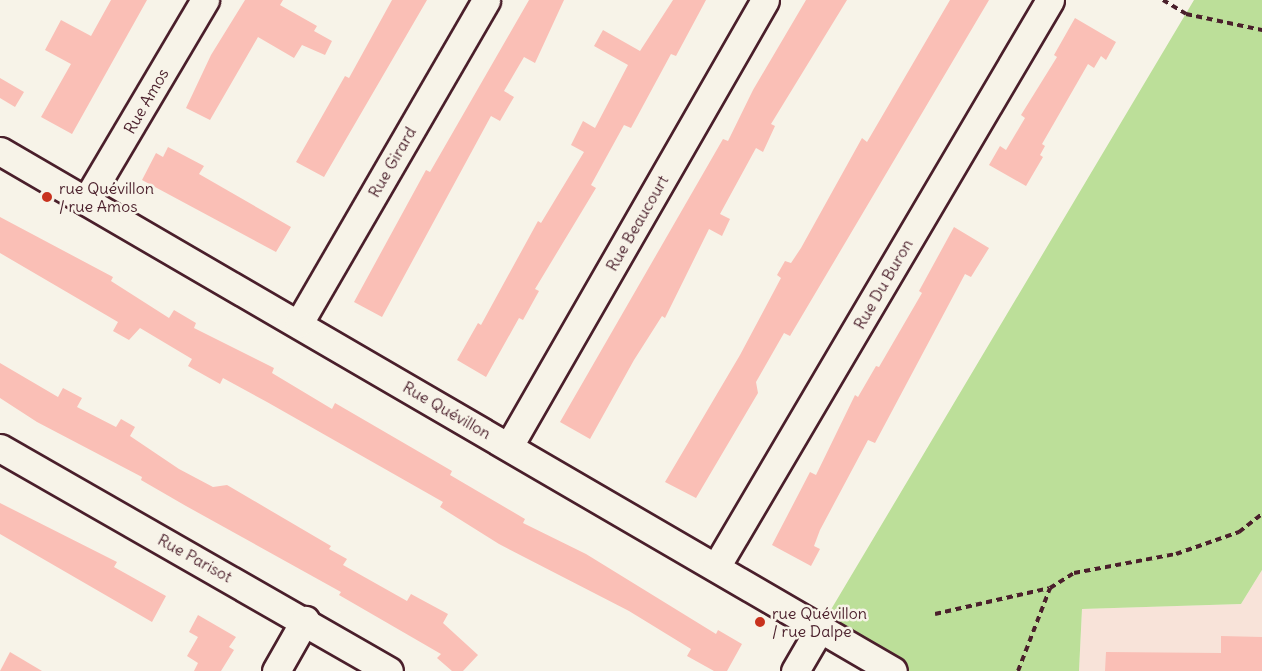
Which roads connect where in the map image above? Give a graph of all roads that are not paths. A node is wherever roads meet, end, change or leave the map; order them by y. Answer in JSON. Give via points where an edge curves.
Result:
{"nodes":[{"id":1,"x":205,"y":0,"type":"edge"},
{"id":2,"x":486,"y":0,"type":"edge"},
{"id":3,"x":765,"y":0,"type":"edge"},
{"id":4,"x":1050,"y":0,"type":"edge"},
{"id":5,"x":0,"y":151,"type":"edge"},
{"id":6,"x":86,"y":201,"type":"junction"},
{"id":7,"x":299,"y":323,"type":"junction"},
{"id":8,"x":509,"y":446,"type":"junction"},
{"id":9,"x":0,"y":448,"type":"edge"},
{"id":10,"x":716,"y":567,"type":"junction"},
{"id":11,"x":305,"y":620,"type":"junction"},
{"id":12,"x":820,"y":628,"type":"junction"},
{"id":13,"x":276,"y":671,"type":"edge"},
{"id":14,"x":389,"y":671,"type":"edge"},
{"id":15,"x":795,"y":671,"type":"edge"},
{"id":16,"x":893,"y":671,"type":"edge"}],
"edges":[{"from":1,"to":6,"type":"street","name":"Rue Amos"},
{"from":2,"to":7,"type":"street","name":"Rue Girard"},
{"from":3,"to":8,"type":"street","name":"Rue Beaucourt"},
{"from":4,"to":10,"type":"street","name":"Rue Du Buron"},
{"from":5,"to":6,"type":"street","name":"Rue Quévillon"},
{"from":6,"to":7,"type":"street","name":"Rue Quévillon"},
{"from":7,"to":8,"type":"street","name":"Rue Quévillon"},
{"from":8,"to":10,"type":"street","name":"Rue Quévillon"},
{"from":9,"to":11,"type":"street","name":"Rue Parisot"},
{"from":10,"to":12,"type":"street","name":"Rue Quévillon"},
{"from":11,"to":13,"type":"street"},
{"from":11,"to":14,"type":"street","name":"Rue Parisot"},
{"from":12,"to":15,"type":"street"},
{"from":12,"to":16,"type":"street","name":"Rue Quévillon"}]}
